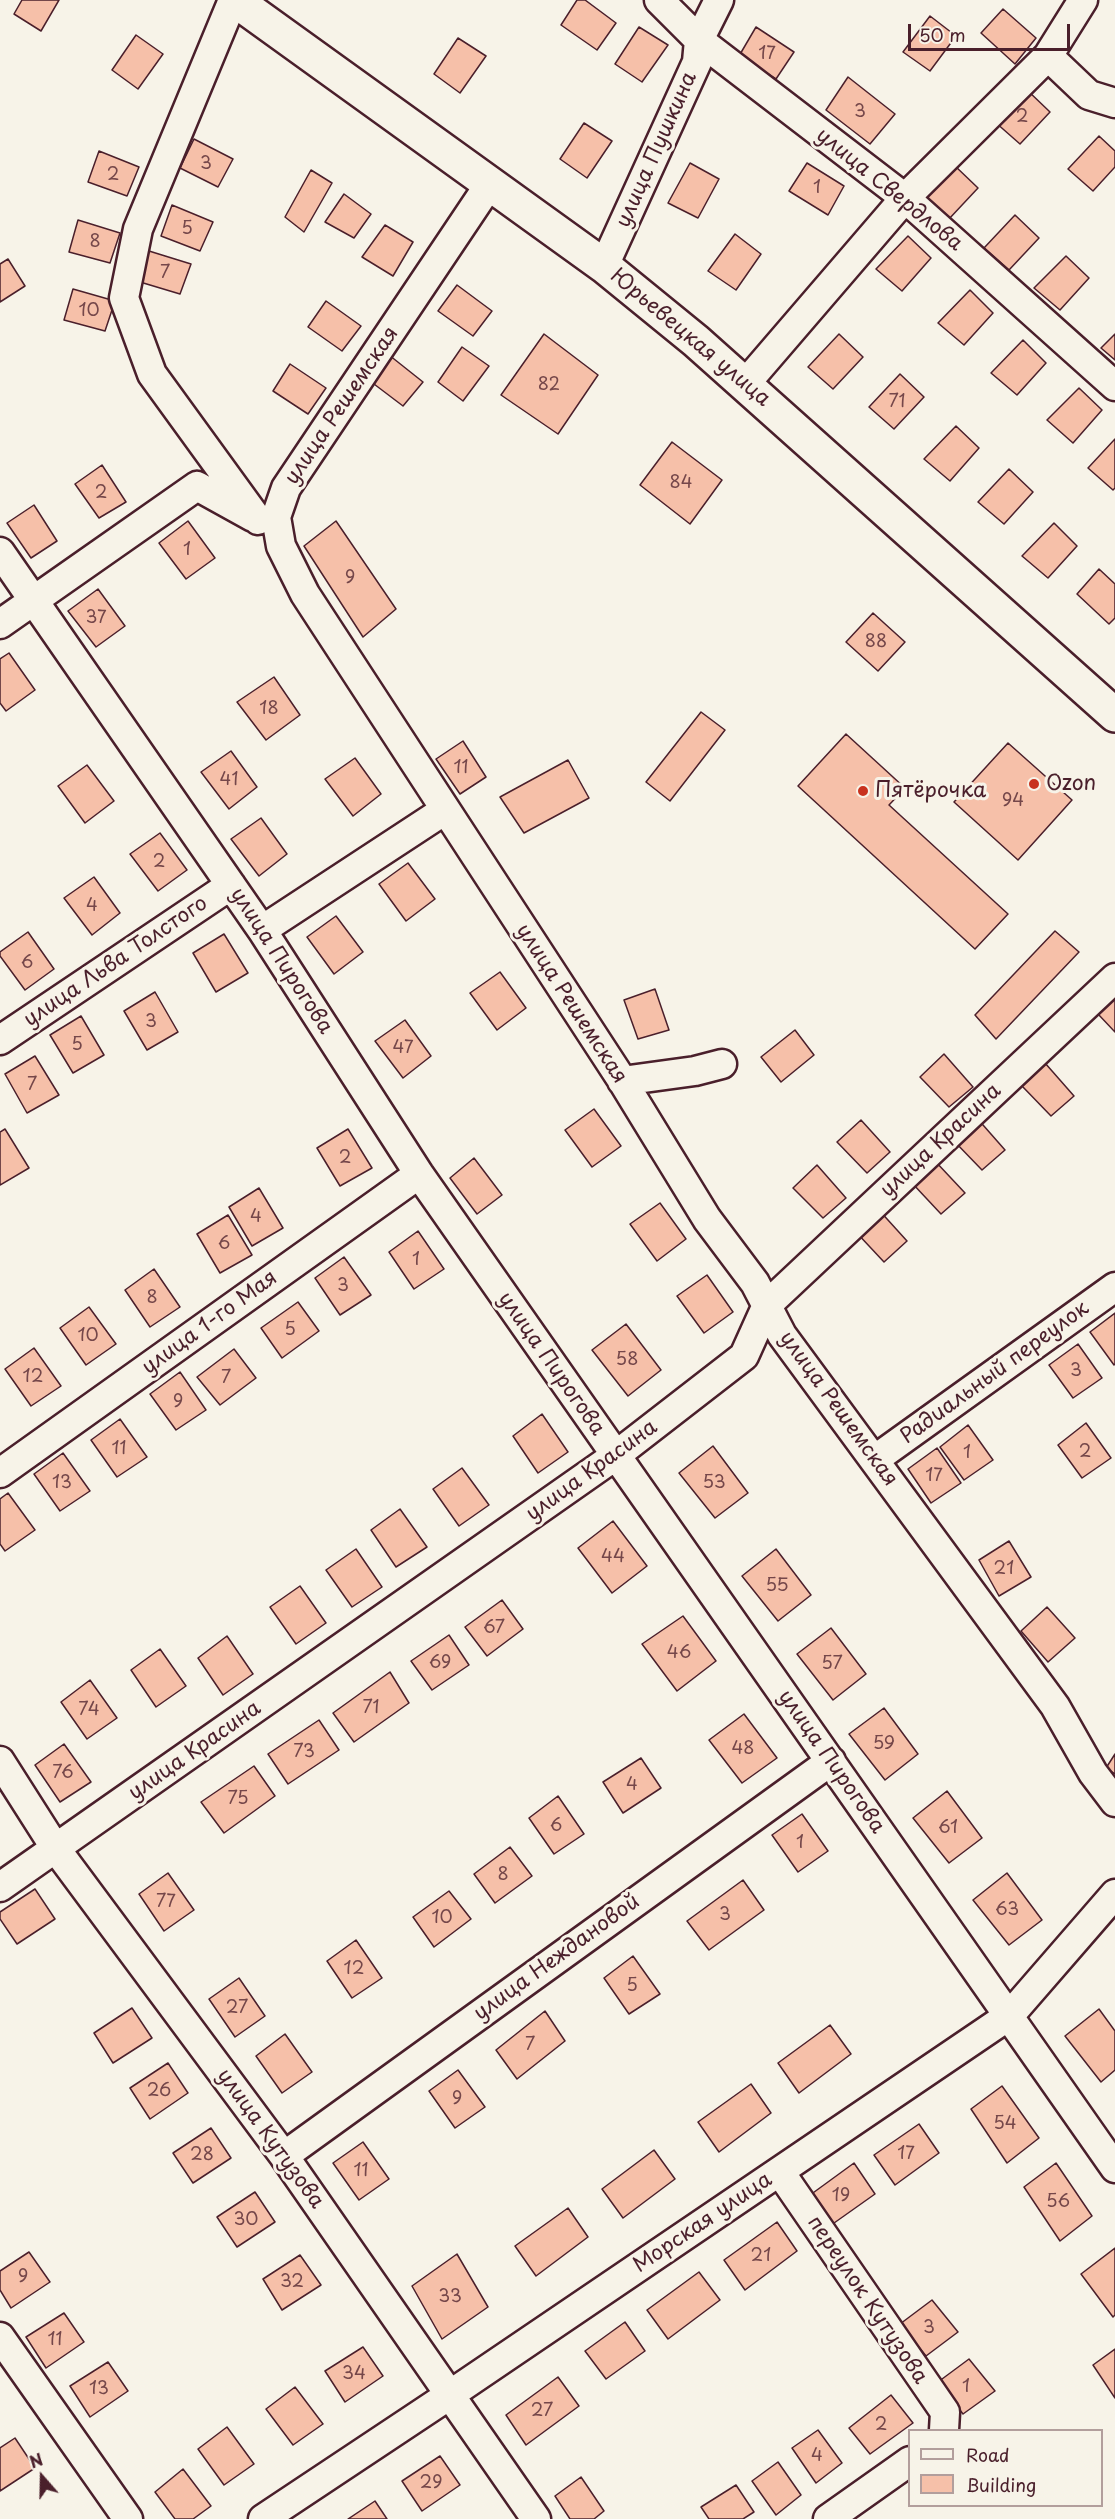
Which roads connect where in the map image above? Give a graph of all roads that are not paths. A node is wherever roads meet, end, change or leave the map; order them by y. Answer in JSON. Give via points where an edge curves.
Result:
{"nodes":[{"id":1,"x":234,"y":0,"type":"edge"},
{"id":2,"x":659,"y":0,"type":"edge"},
{"id":3,"x":719,"y":0,"type":"edge"},
{"id":4,"x":1083,"y":0,"type":"edge"},
{"id":5,"x":699,"y":40,"type":"junction"},
{"id":6,"x":1048,"y":56,"type":"junction"},
{"id":7,"x":1115,"y":103,"type":"edge"},
{"id":8,"x":489,"y":185,"type":"junction"},
{"id":9,"x":905,"y":198,"type":"junction"},
{"id":10,"x":604,"y":266,"type":"junction"},
{"id":11,"x":746,"y":383,"type":"junction"},
{"id":12,"x":1115,"y":386,"type":"edge"},
{"id":13,"x":258,"y":520,"type":"junction"},
{"id":14,"x":281,"y":546,"type":"junction"},
{"id":15,"x":0,"y":552,"type":"edge"},
{"id":16,"x":33,"y":601,"type":"junction"},
{"id":17,"x":0,"y":624,"type":"edge"},
{"id":18,"x":1115,"y":715,"type":"edge"},
{"id":19,"x":445,"y":810,"type":"junction"},
{"id":20,"x":231,"y":885,"type":"junction"},
{"id":21,"x":262,"y":930,"type":"junction"},
{"id":22,"x":1115,"y":978,"type":"edge"},
{"id":23,"x":0,"y":1040,"type":"edge"},
{"id":24,"x":722,"y":1064,"type":"dead end"},
{"id":25,"x":622,"y":1081,"type":"junction"},
{"id":26,"x":419,"y":1174,"type":"junction"},
{"id":27,"x":1115,"y":1287,"type":"edge"},
{"id":28,"x":767,"y":1305,"type":"junction"},
{"id":29,"x":615,"y":1456,"type":"junction"},
{"id":30,"x":874,"y":1460,"type":"junction"},
{"id":31,"x":0,"y":1473,"type":"edge"},
{"id":32,"x":0,"y":1761,"type":"edge"},
{"id":33,"x":831,"y":1761,"type":"junction"},
{"id":34,"x":1115,"y":1802,"type":"edge"},
{"id":35,"x":56,"y":1849,"type":"junction"},
{"id":36,"x":0,"y":1887,"type":"edge"},
{"id":37,"x":1115,"y":1894,"type":"edge"},
{"id":38,"x":1010,"y":2015,"type":"junction"},
{"id":39,"x":284,"y":2156,"type":"junction"},
{"id":40,"x":1115,"y":2168,"type":"edge"},
{"id":41,"x":780,"y":2172,"type":"junction"},
{"id":42,"x":0,"y":2337,"type":"edge"},
{"id":43,"x":451,"y":2394,"type":"junction"},
{"id":44,"x":944,"y":2429,"type":"edge"},
{"id":45,"x":908,"y":2462,"type":"edge"},
{"id":46,"x":128,"y":2519,"type":"edge"},
{"id":47,"x":263,"y":2519,"type":"edge"},
{"id":48,"x":536,"y":2519,"type":"edge"},
{"id":49,"x":828,"y":2519,"type":"edge"}],
"edges":[{"from":1,"to":8,"type":"main road","name":"Юрьевецкая улица"},
{"from":1,"to":13,"type":"street","via":[[138,229],[124,298],[152,374]]},
{"from":2,"to":5,"type":"street","name":"улица Свердлова"},
{"from":3,"to":5,"type":"street","name":"улица Пушкина"},
{"from":4,"to":6,"type":"street"},
{"from":5,"to":9,"type":"street","name":"улица Свердлова"},
{"from":5,"to":10,"type":"street","name":"улица Пушкина","via":[[697,62]]},
{"from":6,"to":7,"type":"street","via":[[1089,94]]},
{"from":6,"to":9,"type":"street"},
{"from":8,"to":10,"type":"main road","name":"Юрьевецкая улица"},
{"from":8,"to":14,"type":"street","name":"улица Решемская","via":[[286,488],[276,517]]},
{"from":9,"to":11,"type":"street"},
{"from":9,"to":12,"type":"street","name":"улица Свердлова"},
{"from":10,"to":11,"type":"main road","name":"Юрьевецкая улица"},
{"from":11,"to":18,"type":"main road","name":"Юрьевецкая улица"},
{"from":13,"to":14,"type":"street"},
{"from":13,"to":16,"type":"street","via":[[196,486]]},
{"from":14,"to":19,"type":"street","name":"улица Решемская","via":[[305,594]]},
{"from":15,"to":16,"type":"street","name":"улица Пирогова"},
{"from":16,"to":17,"type":"street"},
{"from":16,"to":20,"type":"street","name":"улица Пирогова"},
{"from":19,"to":21,"type":"street"},
{"from":19,"to":25,"type":"street","name":"улица Решемская"},
{"from":20,"to":21,"type":"street","name":"улица Пирогова"},
{"from":20,"to":23,"type":"street","name":"улица Льва Толстого"},
{"from":21,"to":26,"type":"street","name":"улица Пирогова"},
{"from":22,"to":28,"type":"street","name":"улица Красина"},
{"from":24,"to":25,"type":"street"},
{"from":25,"to":28,"type":"street","name":"улица Решемская","via":[[707,1219]]},
{"from":26,"to":29,"type":"street","name":"улица Пирогова"},
{"from":26,"to":31,"type":"street","name":"улица 1-го Мая"},
{"from":27,"to":30,"type":"street","name":"Радиальный переулок"},
{"from":28,"to":29,"type":"street","name":"улица Красина","via":[[744,1356]]},
{"from":28,"to":30,"type":"street","name":"улица Решемская","via":[[782,1335]]},
{"from":29,"to":33,"type":"street","name":"улица Пирогова"},
{"from":29,"to":35,"type":"street","name":"улица Красина"},
{"from":30,"to":34,"type":"street","name":"улица Решемская","via":[[1055,1706],[1093,1773]]},
{"from":32,"to":35,"type":"street","name":"улица Кутузова"},
{"from":33,"to":38,"type":"street","name":"улица Пирогова"},
{"from":33,"to":39,"type":"street","name":"улица Неждановой"},
{"from":35,"to":36,"type":"street","name":"улица Красина"},
{"from":35,"to":39,"type":"street","name":"улица Кутузова"},
{"from":37,"to":38,"type":"street","name":"Морская улица"},
{"from":38,"to":40,"type":"street","name":"улица Пирогова"},
{"from":38,"to":41,"type":"street","name":"Морская улица"},
{"from":39,"to":43,"type":"street","name":"улица Кутузова"},
{"from":41,"to":43,"type":"street","name":"Морская улица"},
{"from":41,"to":44,"type":"street","name":"переулок Кутузова","via":[[945,2412]]},
{"from":42,"to":46,"type":"street"},
{"from":43,"to":47,"type":"street","name":"Морская улица"},
{"from":43,"to":48,"type":"street","name":"улица Кутузова"},
{"from":45,"to":49,"type":"street"}]}
